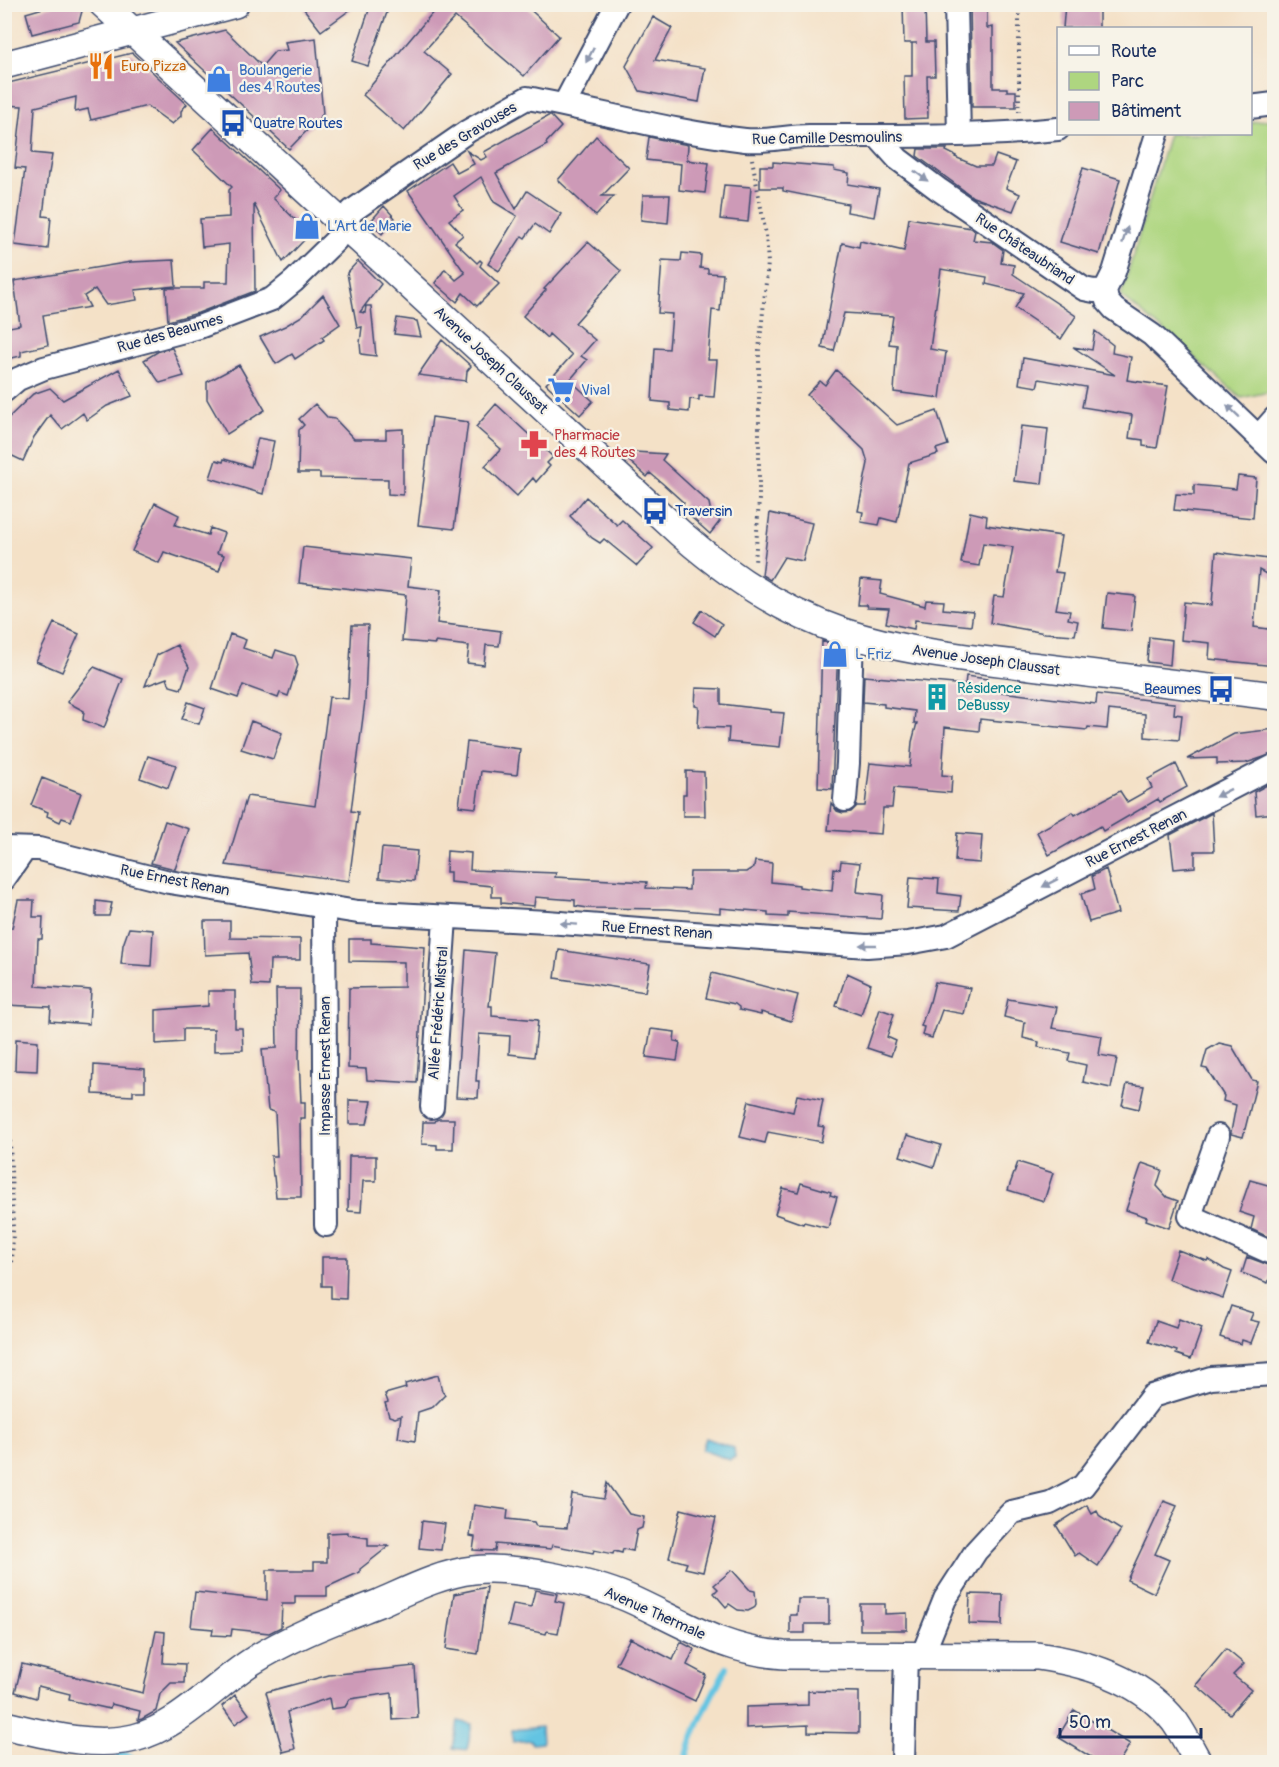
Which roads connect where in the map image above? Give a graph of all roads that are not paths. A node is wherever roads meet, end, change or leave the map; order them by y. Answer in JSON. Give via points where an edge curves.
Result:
{"nodes":[{"id":1,"x":104,"y":4,"type":"edge"},
{"id":2,"x":235,"y":4,"type":"edge"},
{"id":3,"x":617,"y":4,"type":"edge"},
{"id":4,"x":956,"y":4,"type":"edge"},
{"id":5,"x":133,"y":31,"type":"junction"},
{"id":6,"x":4,"y":65,"type":"edge"},
{"id":7,"x":1275,"y":104,"type":"edge"},
{"id":8,"x":564,"y":105,"type":"junction"},
{"id":9,"x":1252,"y":107,"type":"edge"},
{"id":10,"x":1057,"y":129,"type":"edge"},
{"id":11,"x":959,"y":135,"type":"junction"},
{"id":12,"x":1157,"y":135,"type":"edge"},
{"id":13,"x":878,"y":137,"type":"junction"},
{"id":14,"x":343,"y":224,"type":"junction"},
{"id":15,"x":1105,"y":290,"type":"junction"},
{"id":16,"x":4,"y":391,"type":"edge"},
{"id":17,"x":1275,"y":419,"type":"edge"},
{"id":18,"x":1267,"y":444,"type":"edge"},
{"id":19,"x":852,"y":635,"type":"junction"},
{"id":20,"x":1275,"y":696,"type":"edge"},
{"id":21,"x":1275,"y":766,"type":"edge"},
{"id":22,"x":845,"y":800,"type":"dead end"},
{"id":23,"x":15,"y":849,"type":"edge"},
{"id":24,"x":4,"y":879,"type":"edge"},
{"id":25,"x":324,"y":907,"type":"junction"},
{"id":26,"x":445,"y":918,"type":"junction"},
{"id":27,"x":432,"y":1107,"type":"dead end"},
{"id":28,"x":1218,"y":1136,"type":"dead end"},
{"id":29,"x":326,"y":1225,"type":"dead end"},
{"id":30,"x":1275,"y":1254,"type":"edge"},
{"id":31,"x":1275,"y":1374,"type":"edge"},
{"id":32,"x":914,"y":1655,"type":"junction"},
{"id":33,"x":4,"y":1725,"type":"edge"},
{"id":34,"x":903,"y":1762,"type":"edge"},
{"id":35,"x":1198,"y":1762,"type":"edge"}],
"edges":[{"from":1,"to":5,"type":"main road","name":"Avenue Joseph Claussat"},
{"from":2,"to":5,"type":"main road"},
{"from":3,"to":8,"type":"street","one_way":true},
{"from":4,"to":11,"type":"street"},
{"from":5,"to":6,"type":"main road"},
{"from":5,"to":14,"type":"main road","name":"Avenue Joseph Claussat"},
{"from":7,"to":9,"type":"street"},
{"from":8,"to":13,"type":"street","name":"Rue Camille Desmoulins","via":[[748,141],[806,136]]},
{"from":8,"to":14,"type":"street","name":"Rue des Gravouses","via":[[527,99],[468,130],[352,211]]},
{"from":10,"to":11,"type":"street","name":"Rue Camille Desmoulins"},
{"from":11,"to":13,"type":"street","name":"Rue Camille Desmoulins"},
{"from":15,"to":12,"type":"street","one_way":true},
{"from":13,"to":15,"type":"street","name":"Rue Châteaubriand","one_way":true,"via":[[898,159],[938,189],[1084,289]]},
{"from":14,"to":16,"type":"street","name":"Rue des Beaumes","via":[[336,240],[272,299],[199,327],[44,368],[18,379]]},
{"from":14,"to":19,"type":"main road","name":"Avenue Joseph Claussat","via":[[728,573],[812,619]]},
{"from":18,"to":15,"type":"street","one_way":true,"via":[[1152,335],[1114,309]]},
{"from":17,"to":18,"type":"street"},
{"from":19,"to":20,"type":"main road","name":"Avenue Joseph Claussat","via":[[928,653]]},
{"from":19,"to":22,"type":"street"},
{"from":21,"to":26,"type":"street","name":"Rue Ernest Renan","one_way":true,"via":[[946,936],[908,943],[867,945]]},
{"from":23,"to":24,"type":"street"},
{"from":23,"to":25,"type":"street","name":"Rue Ernest Renan","via":[[39,849],[170,882]]},
{"from":25,"to":26,"type":"street","name":"Rue Ernest Renan"},
{"from":25,"to":29,"type":"street","name":"Impasse Ernest Renan"},
{"from":26,"to":27,"type":"street","name":"Allée Frédéric Mistral"},
{"from":28,"to":30,"type":"street","via":[[1190,1216]]},
{"from":31,"to":32,"type":"street","via":[[1211,1378],[1152,1396],[1083,1486],[1050,1503],[1012,1512],[976,1551]]},
{"from":32,"to":33,"type":"main road","name":"Avenue Thermale","via":[[784,1655],[750,1651],[695,1632],[611,1591],[520,1572],[472,1570],[432,1581],[306,1632],[253,1661],[167,1724],[144,1735],[82,1740]]},
{"from":32,"to":34,"type":"street"},
{"from":32,"to":35,"type":"main road","name":"Avenue Thermale","via":[[1037,1656],[1101,1671],[1138,1689],[1163,1708]]}]}
